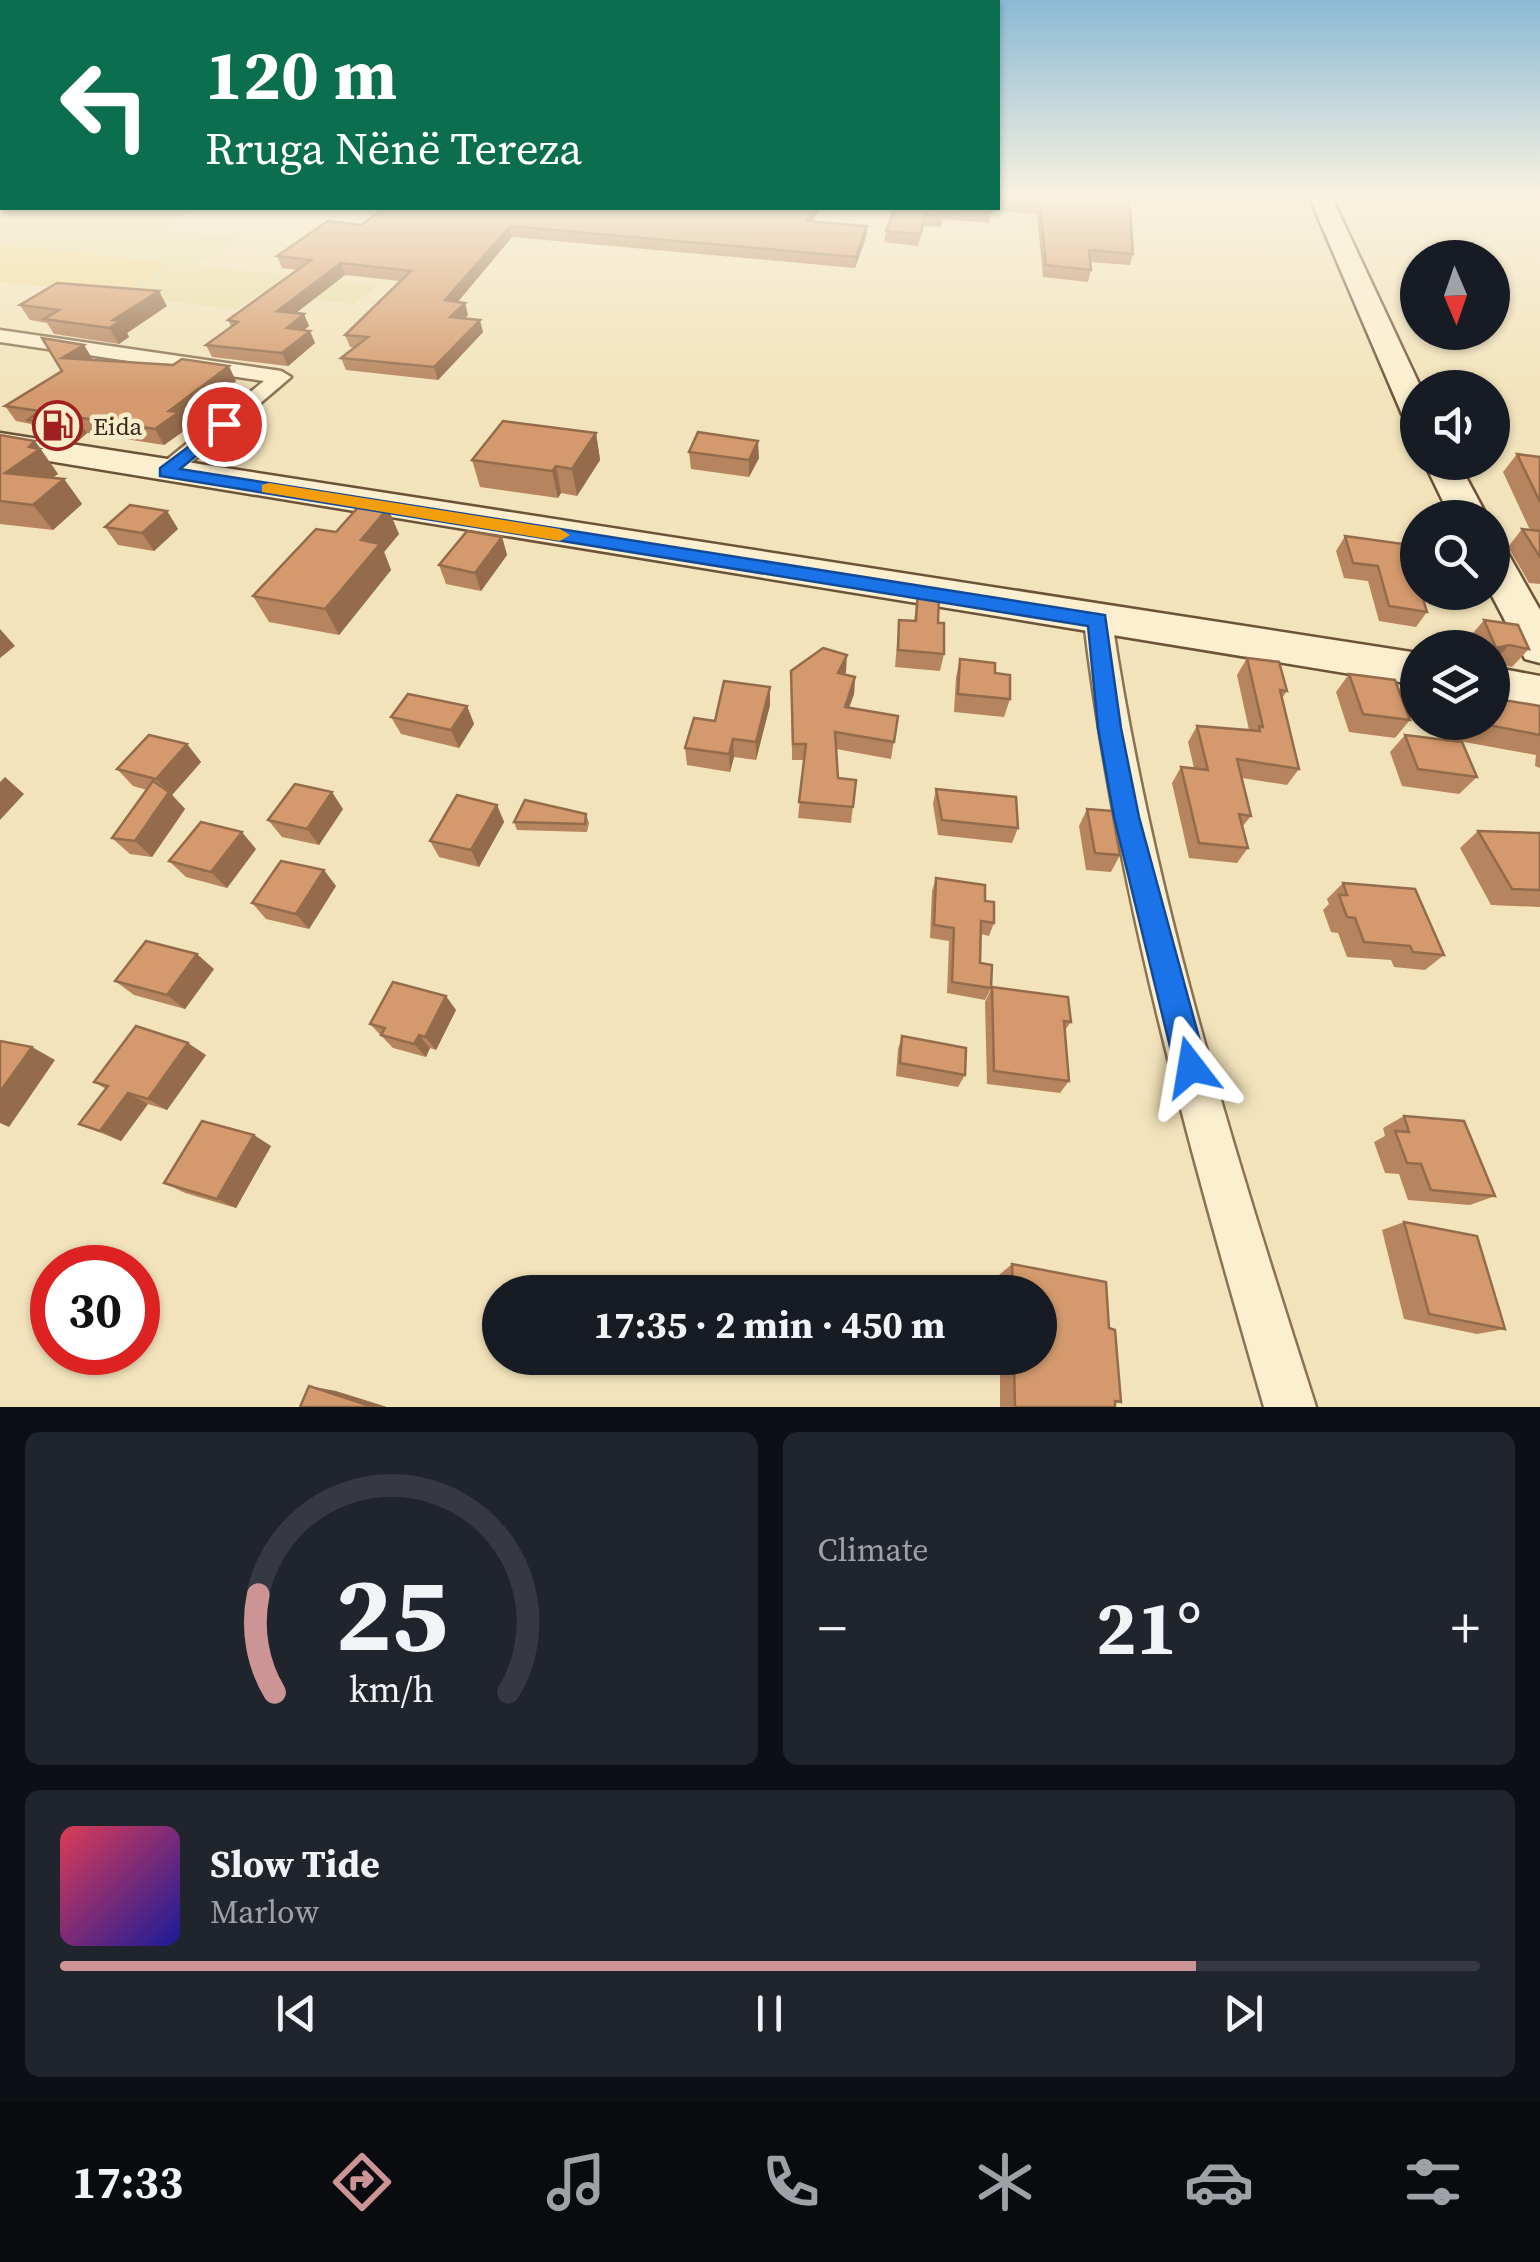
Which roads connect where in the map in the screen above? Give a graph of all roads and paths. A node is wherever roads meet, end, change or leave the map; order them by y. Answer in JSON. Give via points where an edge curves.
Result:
{"nodes":[{"id":1,"x":1350,"y":262,"type":"edge"},
{"id":2,"x":0,"y":336,"type":"edge"},
{"id":3,"x":1400,"y":374,"type":"edge"},
{"id":4,"x":7,"y":445,"type":"edge"},
{"id":5,"x":166,"y":472,"type":"junction"},
{"id":6,"x":1510,"y":592,"type":"edge"},
{"id":7,"x":1098,"y":620,"type":"junction"},
{"id":8,"x":1540,"y":648,"type":"edge"},
{"id":9,"x":1400,"y":666,"type":"edge"},
{"id":10,"x":1510,"y":687,"type":"edge"},
{"id":11,"x":1540,"y":693,"type":"edge"},
{"id":12,"x":1290,"y":1407,"type":"edge"}],
"edges":[{"from":1,"to":3,"type":"main road"},
{"from":2,"to":5,"type":"street","via":[[281,377]]},
{"from":4,"to":5,"type":"main road"},
{"from":5,"to":7,"type":"main road"},
{"from":6,"to":8,"type":"main road"},
{"from":7,"to":9,"type":"main road"},
{"from":7,"to":12,"type":"street","via":[[1126,817],[1216,1166]]},
{"from":10,"to":11,"type":"main road"}]}
